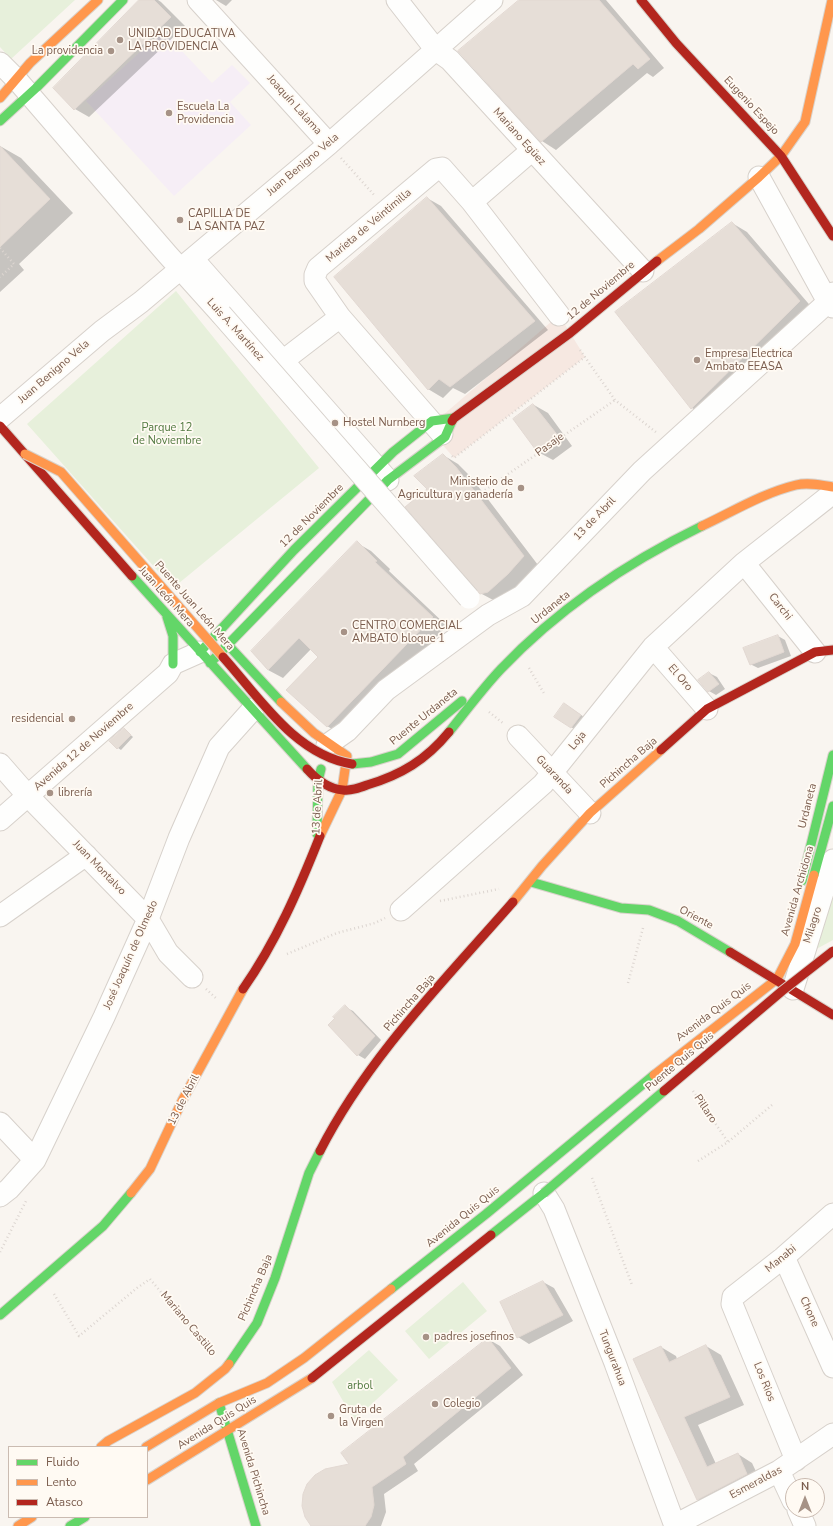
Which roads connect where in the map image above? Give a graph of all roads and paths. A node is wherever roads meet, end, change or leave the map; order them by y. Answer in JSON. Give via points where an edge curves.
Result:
{"nodes":[{"id":1,"x":98,"y":0,"type":"edge"},
{"id":2,"x":123,"y":0,"type":"edge"},
{"id":3,"x":198,"y":0,"type":"edge"},
{"id":4,"x":397,"y":0,"type":"edge"},
{"id":5,"x":492,"y":0,"type":"edge"},
{"id":6,"x":641,"y":0,"type":"edge"},
{"id":7,"x":832,"y":0,"type":"edge"},
{"id":8,"x":436,"y":50,"type":"junction"},
{"id":9,"x":0,"y":63,"type":"edge"},
{"id":10,"x":23,"y":87,"type":"junction"},
{"id":11,"x":0,"y":98,"type":"edge"},
{"id":12,"x":0,"y":121,"type":"edge"},
{"id":13,"x":329,"y":144,"type":"junction"},
{"id":14,"x":531,"y":151,"type":"junction"},
{"id":15,"x":781,"y":156,"type":"junction"},
{"id":16,"x":760,"y":177,"type":"junction"},
{"id":17,"x":472,"y":202,"type":"junction"},
{"id":18,"x":388,"y":210,"type":"junction"},
{"id":19,"x":833,"y":236,"type":"edge"},
{"id":20,"x":0,"y":248,"type":"edge"},
{"id":21,"x":187,"y":264,"type":"junction"},
{"id":22,"x":643,"y":271,"type":"junction"},
{"id":23,"x":0,"y":277,"type":"edge"},
{"id":24,"x":831,"y":301,"type":"edge"},
{"id":25,"x":559,"y":315,"type":"dead end"},
{"id":26,"x":340,"y":317,"type":"junction"},
{"id":27,"x":570,"y":333,"type":"junction"},
{"id":28,"x":585,"y":357,"type":"junction"},
{"id":29,"x":284,"y":360,"type":"junction"},
{"id":30,"x":615,"y":400,"type":"junction"},
{"id":31,"x":0,"y":418,"type":"edge"},
{"id":32,"x":454,"y":418,"type":"junction"},
{"id":33,"x":432,"y":420,"type":"junction"},
{"id":34,"x":0,"y":426,"type":"edge"},
{"id":35,"x":442,"y":439,"type":"junction"},
{"id":36,"x":672,"y":445,"type":"junction"},
{"id":37,"x":25,"y":454,"type":"junction"},
{"id":38,"x":383,"y":474,"type":"junction"},
{"id":39,"x":833,"y":487,"type":"edge"},
{"id":40,"x":484,"y":490,"type":"dead end"},
{"id":41,"x":833,"y":493,"type":"edge"},
{"id":42,"x":744,"y":563,"type":"junction"},
{"id":43,"x":167,"y":616,"type":"junction"},
{"id":44,"x":488,"y":616,"type":"junction"},
{"id":45,"x":228,"y":645,"type":"junction"},
{"id":46,"x":653,"y":647,"type":"junction"},
{"id":47,"x":824,"y":651,"type":"edge"},
{"id":48,"x":519,"y":652,"type":"junction"},
{"id":49,"x":205,"y":658,"type":"junction"},
{"id":50,"x":171,"y":668,"type":"junction"},
{"id":51,"x":501,"y":669,"type":"junction"},
{"id":52,"x":545,"y":695,"type":"dead end"},
{"id":53,"x":475,"y":700,"type":"junction"},
{"id":54,"x":253,"y":709,"type":"junction"},
{"id":55,"x":707,"y":710,"type":"junction"},
{"id":56,"x":347,"y":731,"type":"junction"},
{"id":57,"x":518,"y":736,"type":"joint"},
{"id":58,"x":327,"y":745,"type":"junction"},
{"id":59,"x":833,"y":755,"type":"edge"},
{"id":60,"x":349,"y":760,"type":"junction"},
{"id":61,"x":0,"y":764,"type":"edge"},
{"id":62,"x":552,"y":774,"type":"junction"},
{"id":63,"x":318,"y":781,"type":"junction"},
{"id":64,"x":342,"y":790,"type":"junction"},
{"id":65,"x":28,"y":796,"type":"junction"},
{"id":66,"x":833,"y":806,"type":"edge"},
{"id":67,"x":590,"y":813,"type":"junction"},
{"id":68,"x":0,"y":820,"type":"edge"},
{"id":69,"x":316,"y":846,"type":"junction"},
{"id":70,"x":86,"y":855,"type":"junction"},
{"id":71,"x":833,"y":860,"type":"edge"},
{"id":72,"x":531,"y":882,"type":"junction"},
{"id":73,"x":401,"y":910,"type":"dead end"},
{"id":74,"x":649,"y":910,"type":"junction"},
{"id":75,"x":0,"y":916,"type":"edge"},
{"id":76,"x":148,"y":919,"type":"junction"},
{"id":77,"x":833,"y":951,"type":"edge"},
{"id":78,"x":192,"y":977,"type":"joint"},
{"id":79,"x":628,"y":984,"type":"dead end"},
{"id":80,"x":785,"y":984,"type":"junction"},
{"id":81,"x":232,"y":1012,"type":"junction"},
{"id":82,"x":833,"y":1015,"type":"edge"},
{"id":83,"x":682,"y":1076,"type":"junction"},
{"id":84,"x":772,"y":1104,"type":"dead end"},
{"id":85,"x":0,"y":1123,"type":"edge"},
{"id":86,"x":728,"y":1142,"type":"junction"},
{"id":87,"x":585,"y":1159,"type":"junction"},
{"id":88,"x":34,"y":1160,"type":"junction"},
{"id":89,"x":698,"y":1162,"type":"dead end"},
{"id":90,"x":544,"y":1193,"type":"junction"},
{"id":91,"x":0,"y":1196,"type":"edge"},
{"id":92,"x":833,"y":1214,"type":"edge"},
{"id":93,"x":784,"y":1257,"type":"junction"},
{"id":94,"x":45,"y":1274,"type":"junction"},
{"id":95,"x":632,"y":1284,"type":"dead end"},
{"id":96,"x":732,"y":1304,"type":"joint"},
{"id":97,"x":0,"y":1315,"type":"edge"},
{"id":98,"x":833,"y":1367,"type":"edge"},
{"id":99,"x":225,"y":1369,"type":"junction"},
{"id":100,"x":219,"y":1403,"type":"junction"},
{"id":101,"x":228,"y":1432,"type":"junction"},
{"id":102,"x":833,"y":1434,"type":"edge"},
{"id":103,"x":102,"y":1446,"type":"edge"},
{"id":104,"x":148,"y":1446,"type":"edge"},
{"id":105,"x":796,"y":1460,"type":"junction"},
{"id":106,"x":779,"y":1471,"type":"junction"},
{"id":107,"x":148,"y":1479,"type":"edge"},
{"id":108,"x":785,"y":1483,"type":"edge"},
{"id":109,"x":30,"y":1518,"type":"edge"},
{"id":110,"x":83,"y":1518,"type":"edge"},
{"id":111,"x":18,"y":1526,"type":"edge"},
{"id":112,"x":70,"y":1526,"type":"edge"},
{"id":113,"x":256,"y":1526,"type":"edge"},
{"id":114,"x":675,"y":1526,"type":"edge"}],
"edges":[{"from":1,"to":10,"type":"street","via":[[30,63]]},
{"from":2,"to":10,"type":"street","via":[[36,88]]},
{"from":3,"to":13,"type":"street","name":"Joaquín Lalama"},
{"from":4,"to":8,"type":"street","name":"Mariano Egüez"},
{"from":5,"to":8,"type":"street","name":"Juan Benigno Vela"},
{"from":6,"to":15,"type":"street","name":"Eugenio Espejo","via":[[676,43]]},
{"from":7,"to":15,"type":"street","name":"12 de Noviembre","via":[[805,122]]},
{"from":8,"to":13,"type":"street","name":"Juan Benigno Vela"},
{"from":8,"to":14,"type":"street","name":"Mariano Egüez","via":[[450,60]]},
{"from":9,"to":10,"type":"street","name":"Luis A. Martínez"},
{"from":10,"to":11,"type":"street"},
{"from":10,"to":12,"type":"street"},
{"from":10,"to":21,"type":"street","name":"Luis A. Martínez"},
{"from":13,"to":18,"type":"path","name":"Joaquín Lalama"},
{"from":13,"to":21,"type":"street","name":"Juan Benigno Vela"},
{"from":14,"to":17,"type":"street"},
{"from":14,"to":22,"type":"street","name":"Mariano Egüez"},
{"from":15,"to":16,"type":"street","name":"12 de Noviembre"},
{"from":15,"to":19,"type":"street","name":"Eugenio Espejo"},
{"from":16,"to":22,"type":"street","name":"12 de Noviembre","via":[[699,229]]},
{"from":16,"to":24,"type":"street"},
{"from":17,"to":18,"type":"street","name":"Marieta de Veintimilla","via":[[442,168],[436,169]]},
{"from":17,"to":25,"type":"street","name":"Marieta de Veintimilla"},
{"from":18,"to":26,"type":"street","name":"Marieta de Veintimilla","via":[[318,268],[315,281]]},
{"from":20,"to":23,"type":"path","via":[[14,264]]},
{"from":21,"to":29,"type":"street","name":"Luis A. Martínez"},
{"from":21,"to":31,"type":"street","name":"Juan Benigno Vela","via":[[102,331]]},
{"from":21,"to":44,"type":"street","name":"Luis A. Martínez","bridge":true,"via":[[221,314],[469,598]]},
{"from":22,"to":27,"type":"street","name":"12 de Noviembre"},
{"from":24,"to":36,"type":"street","name":"13 de Abril"},
{"from":26,"to":29,"type":"street"},
{"from":26,"to":33,"type":"street","name":"Marieta de Veintimilla"},
{"from":27,"to":28,"type":"path"},
{"from":27,"to":32,"type":"street","name":"12 de Noviembre"},
{"from":28,"to":30,"type":"path"},
{"from":28,"to":35,"type":"path","via":[[454,458]]},
{"from":29,"to":38,"type":"street","name":"Luis A. Martínez"},
{"from":30,"to":36,"type":"path"},
{"from":30,"to":40,"type":"path","name":"Pasaje"},
{"from":32,"to":33,"type":"street"},
{"from":32,"to":35,"type":"street","name":"12 de Noviembre"},
{"from":33,"to":35,"type":"street","name":"Marieta de Veintimilla"},
{"from":33,"to":38,"type":"street","name":"12 de Noviembre","via":[[393,452]]},
{"from":34,"to":37,"type":"street","name":"Juan León Mera"},
{"from":35,"to":38,"type":"street","name":"12 de Noviembre"},
{"from":36,"to":44,"type":"street","name":"13 de Abril","via":[[642,471],[522,596]]},
{"from":37,"to":43,"type":"street","name":"Juan León Mera"},
{"from":37,"to":60,"type":"street","name":"Puente Juan León Mera","bridge":true,"via":[[61,472],[291,734],[326,758],[337,762]]},
{"from":38,"to":45,"type":"street","name":"12 de Noviembre"},
{"from":38,"to":49,"type":"street","name":"12 de Noviembre","via":[[294,550],[215,634]]},
{"from":39,"to":48,"type":"street","name":"Urdaneta","via":[[816,484],[797,486],[765,496],[682,536],[610,578],[550,622]]},
{"from":41,"to":42,"type":"street","name":"Loja"},
{"from":42,"to":46,"type":"street","name":"Loja"},
{"from":42,"to":47,"type":"street","name":"Carchi"},
{"from":43,"to":49,"type":"street","name":"Juan León Mera"},
{"from":43,"to":50,"type":"street","via":[[173,636]]},
{"from":44,"to":56,"type":"street","name":"13 de Abril","via":[[386,690]]},
{"from":45,"to":49,"type":"street","name":"12 de Noviembre"},
{"from":45,"to":58,"type":"street","via":[[301,722]]},
{"from":46,"to":55,"type":"street","name":"El Oro"},
{"from":46,"to":62,"type":"street","name":"Loja"},
{"from":47,"to":55,"type":"street","name":"Pichincha Baja"},
{"from":48,"to":51,"type":"street","name":"Urdaneta"},
{"from":48,"to":52,"type":"path"},
{"from":49,"to":50,"type":"street","via":[[183,672]]},
{"from":49,"to":54,"type":"street","name":"Juan León Mera"},
{"from":50,"to":65,"type":"street","name":"Avenida 12 de Noviembre"},
{"from":51,"to":53,"type":"street","name":"Urdaneta"},
{"from":51,"to":60,"type":"street","name":"Puente Urdaneta","via":[[398,754],[371,762]]},
{"from":53,"to":57,"type":"path"},
{"from":53,"to":64,"type":"street","name":"Urdaneta","via":[[447,735],[420,761],[392,778],[355,789]]},
{"from":54,"to":63,"type":"street","name":"Juan León Mera"},
{"from":54,"to":76,"type":"street","name":"José Joaquín de Olmedo","via":[[220,747],[179,838]]},
{"from":55,"to":67,"type":"street","name":"Pichincha Baja"},
{"from":56,"to":58,"type":"street","name":"13 de Abril"},
{"from":56,"to":60,"type":"street","name":"13 de Abril"},
{"from":57,"to":62,"type":"street","name":"Guaranda"},
{"from":58,"to":60,"type":"street"},
{"from":58,"to":63,"type":"street","name":"13 de Abril"},
{"from":59,"to":80,"type":"street","name":"Urdaneta","via":[[798,898]]},
{"from":60,"to":64,"type":"street","name":"13 de Abril"},
{"from":61,"to":65,"type":"street","name":"Juan Montalvo"},
{"from":62,"to":67,"type":"street","name":"Guaranda"},
{"from":62,"to":73,"type":"street","name":"Loja"},
{"from":63,"to":64,"type":"street","name":"Urdaneta"},
{"from":63,"to":69,"type":"street","name":"13 de Abril"},
{"from":64,"to":69,"type":"street","name":"13 de Abril"},
{"from":65,"to":68,"type":"street","name":"Avenida 12 de Noviembre"},
{"from":65,"to":70,"type":"street","name":"Juan Montalvo"},
{"from":66,"to":80,"type":"street","name":"Avenida Archidona"},
{"from":67,"to":72,"type":"street","name":"Pichincha Baja","via":[[542,866]]},
{"from":69,"to":81,"type":"street","name":"13 de Abril","via":[[303,879]]},
{"from":70,"to":75,"type":"street"},
{"from":70,"to":76,"type":"street","name":"Juan Montalvo"},
{"from":71,"to":80,"type":"street","name":"Milagro"},
{"from":72,"to":74,"type":"street","name":"Oriente","via":[[621,908]]},
{"from":72,"to":99,"type":"street","name":"Pichincha Baja","via":[[402,1030],[368,1073],[334,1124],[310,1173],[275,1278],[256,1323]]},
{"from":74,"to":79,"type":"path"},
{"from":74,"to":80,"type":"street","name":"Oriente","via":[[678,920]]},
{"from":76,"to":78,"type":"street","name":"Juan Montalvo","via":[[168,953]]},
{"from":76,"to":88,"type":"street","name":"José Joaquín de Olmedo","via":[[104,1017]]},
{"from":77,"to":83,"type":"street","name":"Puente Quis Quis","bridge":true},
{"from":78,"to":81,"type":"path"},
{"from":80,"to":82,"type":"street","name":"Oriente"},
{"from":80,"to":100,"type":"street","name":"Avenida Quis Quis","via":[[669,1062],[337,1334],[267,1383]]},
{"from":81,"to":94,"type":"street","name":"13 de Abril","via":[[182,1101],[150,1169],[103,1226]]},
{"from":83,"to":86,"type":"path","name":"Pillaro"},
{"from":83,"to":87,"type":"street","name":"Puente Quis Quis","bridge":true},
{"from":84,"to":86,"type":"path"},
{"from":85,"to":88,"type":"street"},
{"from":86,"to":89,"type":"path"},
{"from":87,"to":90,"type":"street","name":"Puente Quis Quis","bridge":true},
{"from":87,"to":95,"type":"path"},
{"from":88,"to":91,"type":"street","name":"José Joaquín de Olmedo"},
{"from":90,"to":101,"type":"street","name":"Avenida Quis Quis","via":[[312,1378]]},
{"from":90,"to":114,"type":"street","name":"Tungurahua","via":[[554,1209],[615,1363]]},
{"from":92,"to":93,"type":"street","name":"Manabi"},
{"from":93,"to":96,"type":"street","name":"Manabi","via":[[733,1297]]},
{"from":93,"to":98,"type":"street","name":"Chone"},
{"from":94,"to":97,"type":"street","name":"13 de Abril"},
{"from":94,"to":99,"type":"path","name":"Mariano Castillo","via":[[57,1302],[79,1336],[150,1279]]},
{"from":96,"to":105,"type":"street","name":"Los Rios"},
{"from":99,"to":103,"type":"street","name":"Pichincha Baja","via":[[195,1393]]},
{"from":100,"to":101,"type":"street","name":"Avenida Pichincha"},
{"from":100,"to":104,"type":"street","name":"Avenida Quis Quis"},
{"from":101,"to":107,"type":"street","name":"Avenida Quis Quis"},
{"from":101,"to":113,"type":"street","name":"Avenida Pichincha"},
{"from":102,"to":105,"type":"street","name":"Esmeraldas"},
{"from":105,"to":106,"type":"street","name":"Esmeraldas"},
{"from":106,"to":108,"type":"street"},
{"from":106,"to":114,"type":"street","name":"Esmeraldas"},
{"from":109,"to":111,"type":"street"},
{"from":110,"to":112,"type":"street"}]}
